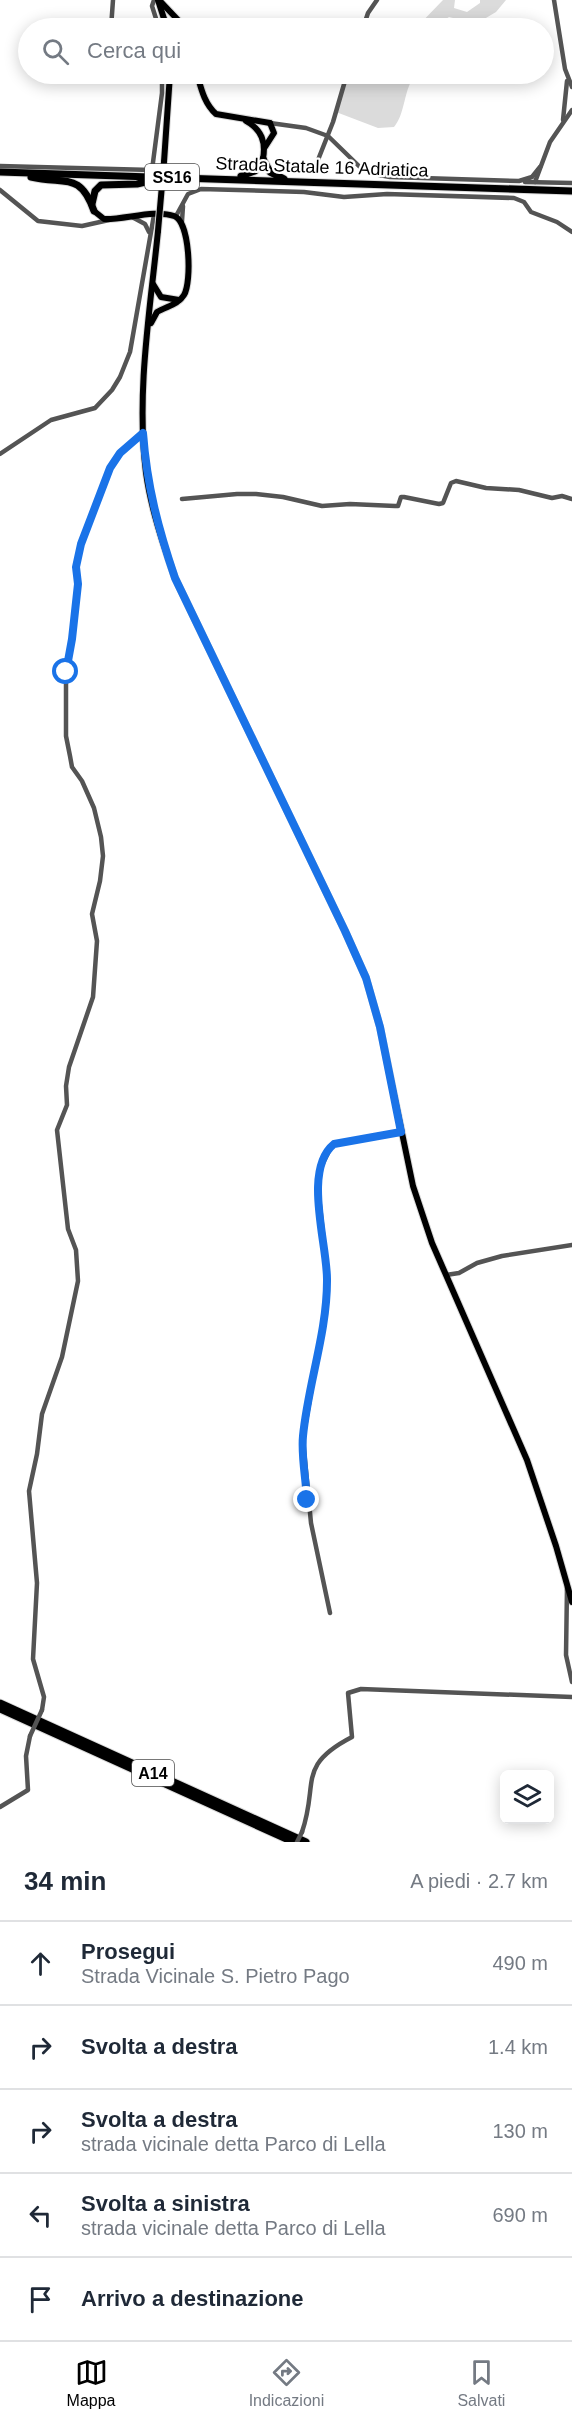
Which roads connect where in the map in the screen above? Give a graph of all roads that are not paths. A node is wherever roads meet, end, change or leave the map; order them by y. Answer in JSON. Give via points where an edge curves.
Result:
{"nodes":[{"id":1,"x":113,"y":0,"type":"edge"},
{"id":2,"x":157,"y":0,"type":"edge"},
{"id":3,"x":377,"y":0,"type":"edge"},
{"id":4,"x":554,"y":0,"type":"edge"},
{"id":5,"x":112,"y":18,"type":"edge"},
{"id":6,"x":156,"y":18,"type":"edge"},
{"id":7,"x":163,"y":18,"type":"edge"},
{"id":8,"x":176,"y":18,"type":"edge"},
{"id":9,"x":366,"y":18,"type":"edge"},
{"id":10,"x":162,"y":84,"type":"edge"},
{"id":11,"x":169,"y":84,"type":"edge"},
{"id":12,"x":201,"y":84,"type":"edge"},
{"id":13,"x":344,"y":84,"type":"edge"},
{"id":14,"x":570,"y":88,"type":"edge"},
{"id":15,"x":572,"y":99,"type":"edge"},
{"id":16,"x":572,"y":110,"type":"edge"},
{"id":17,"x":243,"y":120,"type":"junction"},
{"id":18,"x":270,"y":123,"type":"junction"},
{"id":19,"x":563,"y":123,"type":"junction"},
{"id":20,"x":295,"y":127,"type":"junction"},
{"id":21,"x":274,"y":133,"type":"junction"},
{"id":22,"x":328,"y":136,"type":"junction"},
{"id":23,"x":262,"y":137,"type":"junction"},
{"id":24,"x":265,"y":148,"type":"junction"},
{"id":25,"x":263,"y":159,"type":"junction"},
{"id":26,"x":0,"y":166,"type":"edge"},
{"id":27,"x":314,"y":170,"type":"dead end"},
{"id":28,"x":537,"y":173,"type":"junction"},
{"id":29,"x":0,"y":174,"type":"edge"},
{"id":30,"x":31,"y":177,"type":"junction"},
{"id":31,"x":191,"y":178,"type":"junction"},
{"id":32,"x":150,"y":181,"type":"junction"},
{"id":33,"x":519,"y":181,"type":"junction"},
{"id":34,"x":301,"y":182,"type":"junction"},
{"id":35,"x":536,"y":182,"type":"junction"},
{"id":36,"x":551,"y":183,"type":"junction"},
{"id":37,"x":572,"y":183,"type":"edge"},
{"id":38,"x":345,"y":186,"type":"junction"},
{"id":39,"x":0,"y":190,"type":"edge"},
{"id":40,"x":572,"y":193,"type":"edge"},
{"id":41,"x":93,"y":208,"type":"junction"},
{"id":42,"x":154,"y":215,"type":"junction"},
{"id":43,"x":130,"y":217,"type":"junction"},
{"id":44,"x":112,"y":219,"type":"junction"},
{"id":45,"x":179,"y":219,"type":"junction"},
{"id":46,"x":87,"y":225,"type":"junction"},
{"id":47,"x":149,"y":231,"type":"junction"},
{"id":48,"x":572,"y":232,"type":"edge"},
{"id":49,"x":153,"y":284,"type":"junction"},
{"id":50,"x":161,"y":297,"type":"junction"},
{"id":51,"x":179,"y":300,"type":"junction"},
{"id":52,"x":151,"y":302,"type":"junction"},
{"id":53,"x":164,"y":308,"type":"junction"},
{"id":54,"x":148,"y":330,"type":"junction"},
{"id":55,"x":143,"y":433,"type":"junction"},
{"id":56,"x":0,"y":454,"type":"edge"},
{"id":57,"x":182,"y":499,"type":"dead end"},
{"id":58,"x":572,"y":499,"type":"edge"},
{"id":59,"x":401,"y":1132,"type":"junction"},
{"id":60,"x":572,"y":1245,"type":"edge"},
{"id":61,"x":446,"y":1275,"type":"junction"},
{"id":62,"x":567,"y":1586,"type":"junction"},
{"id":63,"x":572,"y":1602,"type":"edge"},
{"id":64,"x":330,"y":1613,"type":"dead end"},
{"id":65,"x":572,"y":1682,"type":"edge"},
{"id":66,"x":572,"y":1697,"type":"edge"},
{"id":67,"x":0,"y":1703,"type":"edge"},
{"id":68,"x":0,"y":1709,"type":"edge"},
{"id":69,"x":0,"y":1807,"type":"edge"},
{"id":70,"x":295,"y":1842,"type":"edge"},
{"id":71,"x":306,"y":1842,"type":"edge"}],
"edges":[{"from":1,"to":5,"type":"street"},
{"from":2,"to":6,"type":"street","via":[[152,6]]},
{"from":2,"to":7,"type":"main road"},
{"from":2,"to":8,"type":"main road"},
{"from":3,"to":9,"type":"street"},
{"from":4,"to":14,"type":"street"},
{"from":10,"to":26,"type":"street","via":[[152,170]]},
{"from":11,"to":49,"type":"main road","bridge":true},
{"from":12,"to":17,"type":"main road","via":[[209,108],[220,116]]},
{"from":13,"to":22,"type":"street"},
{"from":14,"to":15,"type":"street","via":[[568,96]]},
{"from":14,"to":19,"type":"street"},
{"from":16,"to":19,"type":"street"},
{"from":17,"to":18,"type":"main road"},
{"from":17,"to":23,"type":"main road","via":[[257,128]]},
{"from":18,"to":20,"type":"street"},
{"from":18,"to":21,"type":"main road"},
{"from":18,"to":23,"type":"main road"},
{"from":19,"to":28,"type":"street"},
{"from":20,"to":21,"type":"street"},
{"from":20,"to":22,"type":"street"},
{"from":21,"to":24,"type":"main road"},
{"from":22,"to":27,"type":"street"},
{"from":22,"to":33,"type":"street","via":[[374,174]]},
{"from":23,"to":24,"type":"main road"},
{"from":24,"to":25,"type":"main road"},
{"from":25,"to":31,"type":"highway","via":[[247,175]]},
{"from":25,"to":34,"type":"highway","via":[[274,175]]},
{"from":28,"to":33,"type":"street"},
{"from":28,"to":35,"type":"street"},
{"from":28,"to":36,"type":"street"},
{"from":29,"to":30,"type":"highway","name":"Strada Statale 16 Adriatica","number":"SS16"},
{"from":29,"to":31,"type":"highway","name":"Strada Statale 16 Adriatica","number":"SS16"},
{"from":30,"to":32,"type":"highway","name":"Strada Statale 16 Adriatica","number":"SS16"},
{"from":30,"to":41,"type":"highway","via":[[78,184],[86,191]]},
{"from":31,"to":34,"type":"highway","name":"Strada Statale 16 Adriatica","number":"SS16"},
{"from":32,"to":38,"type":"highway","name":"Strada Statale 16 Adriatica","number":"SS16"},
{"from":32,"to":41,"type":"highway","via":[[101,184],[95,191]]},
{"from":33,"to":35,"type":"street"},
{"from":34,"to":38,"type":"highway","name":"Strada Statale 16 Adriatica","number":"SS16"},
{"from":35,"to":36,"type":"street"},
{"from":36,"to":37,"type":"street"},
{"from":38,"to":40,"type":"highway","name":"Strada Statale 16 Adriatica","number":"SS16"},
{"from":39,"to":46,"type":"street","via":[[38,222]]},
{"from":41,"to":44,"type":"main road","via":[[104,219]]},
{"from":41,"to":46,"type":"street","via":[[94,219]]},
{"from":42,"to":43,"type":"main road"},
{"from":42,"to":45,"type":"main road"},
{"from":42,"to":47,"type":"street"},
{"from":43,"to":44,"type":"main road"},
{"from":43,"to":47,"type":"street","via":[[142,222]]},
{"from":44,"to":46,"type":"street"},
{"from":45,"to":48,"type":"street","via":[[188,194],[201,189],[344,197],[387,194],[514,198],[524,202],[531,212]]},
{"from":45,"to":51,"type":"main road","via":[[186,234],[188,281]]},
{"from":47,"to":56,"type":"street","via":[[146,270],[130,352],[112,390],[96,408],[51,420]]},
{"from":49,"to":50,"type":"main road"},
{"from":49,"to":52,"type":"main road"},
{"from":50,"to":51,"type":"main road"},
{"from":50,"to":52,"type":"main road"},
{"from":51,"to":53,"type":"main road"},
{"from":52,"to":53,"type":"main road"},
{"from":52,"to":54,"type":"main road"},
{"from":53,"to":54,"type":"main road","via":[[153,317]]},
{"from":54,"to":55,"type":"main road"},
{"from":55,"to":59,"type":"main road","via":[[151,500],[175,578],[366,978]]},
{"from":55,"to":69,"type":"street","bridge":true,"via":[[120,453],[110,468],[76,567],[78,584],[66,672],[66,736],[72,767],[94,808],[103,856],[92,914],[98,941],[93,997],[69,1067],[67,1105],[57,1130],[78,1281],[62,1357],[42,1414],[29,1491],[37,1583],[33,1659],[44,1697],[26,1756],[28,1790]]},
{"from":57,"to":58,"type":"street","via":[[256,494],[322,506],[398,506],[401,497],[439,504],[456,481]]},
{"from":59,"to":61,"type":"main road","via":[[419,1207]]},
{"from":59,"to":64,"type":"street","via":[[332,1145],[319,1181],[328,1280],[303,1439],[310,1523]]},
{"from":60,"to":61,"type":"street","via":[[502,1256]]},
{"from":61,"to":62,"type":"main road","via":[[526,1460]]},
{"from":62,"to":63,"type":"main road"},
{"from":62,"to":65,"type":"street","via":[[566,1655]]},
{"from":66,"to":70,"type":"street","bridge":true,"via":[[361,1689],[348,1693],[352,1737],[321,1757],[312,1774],[308,1814]]},
{"from":67,"to":71,"type":"highway","number":"A14"},
{"from":68,"to":70,"type":"highway","number":"A14"}]}
